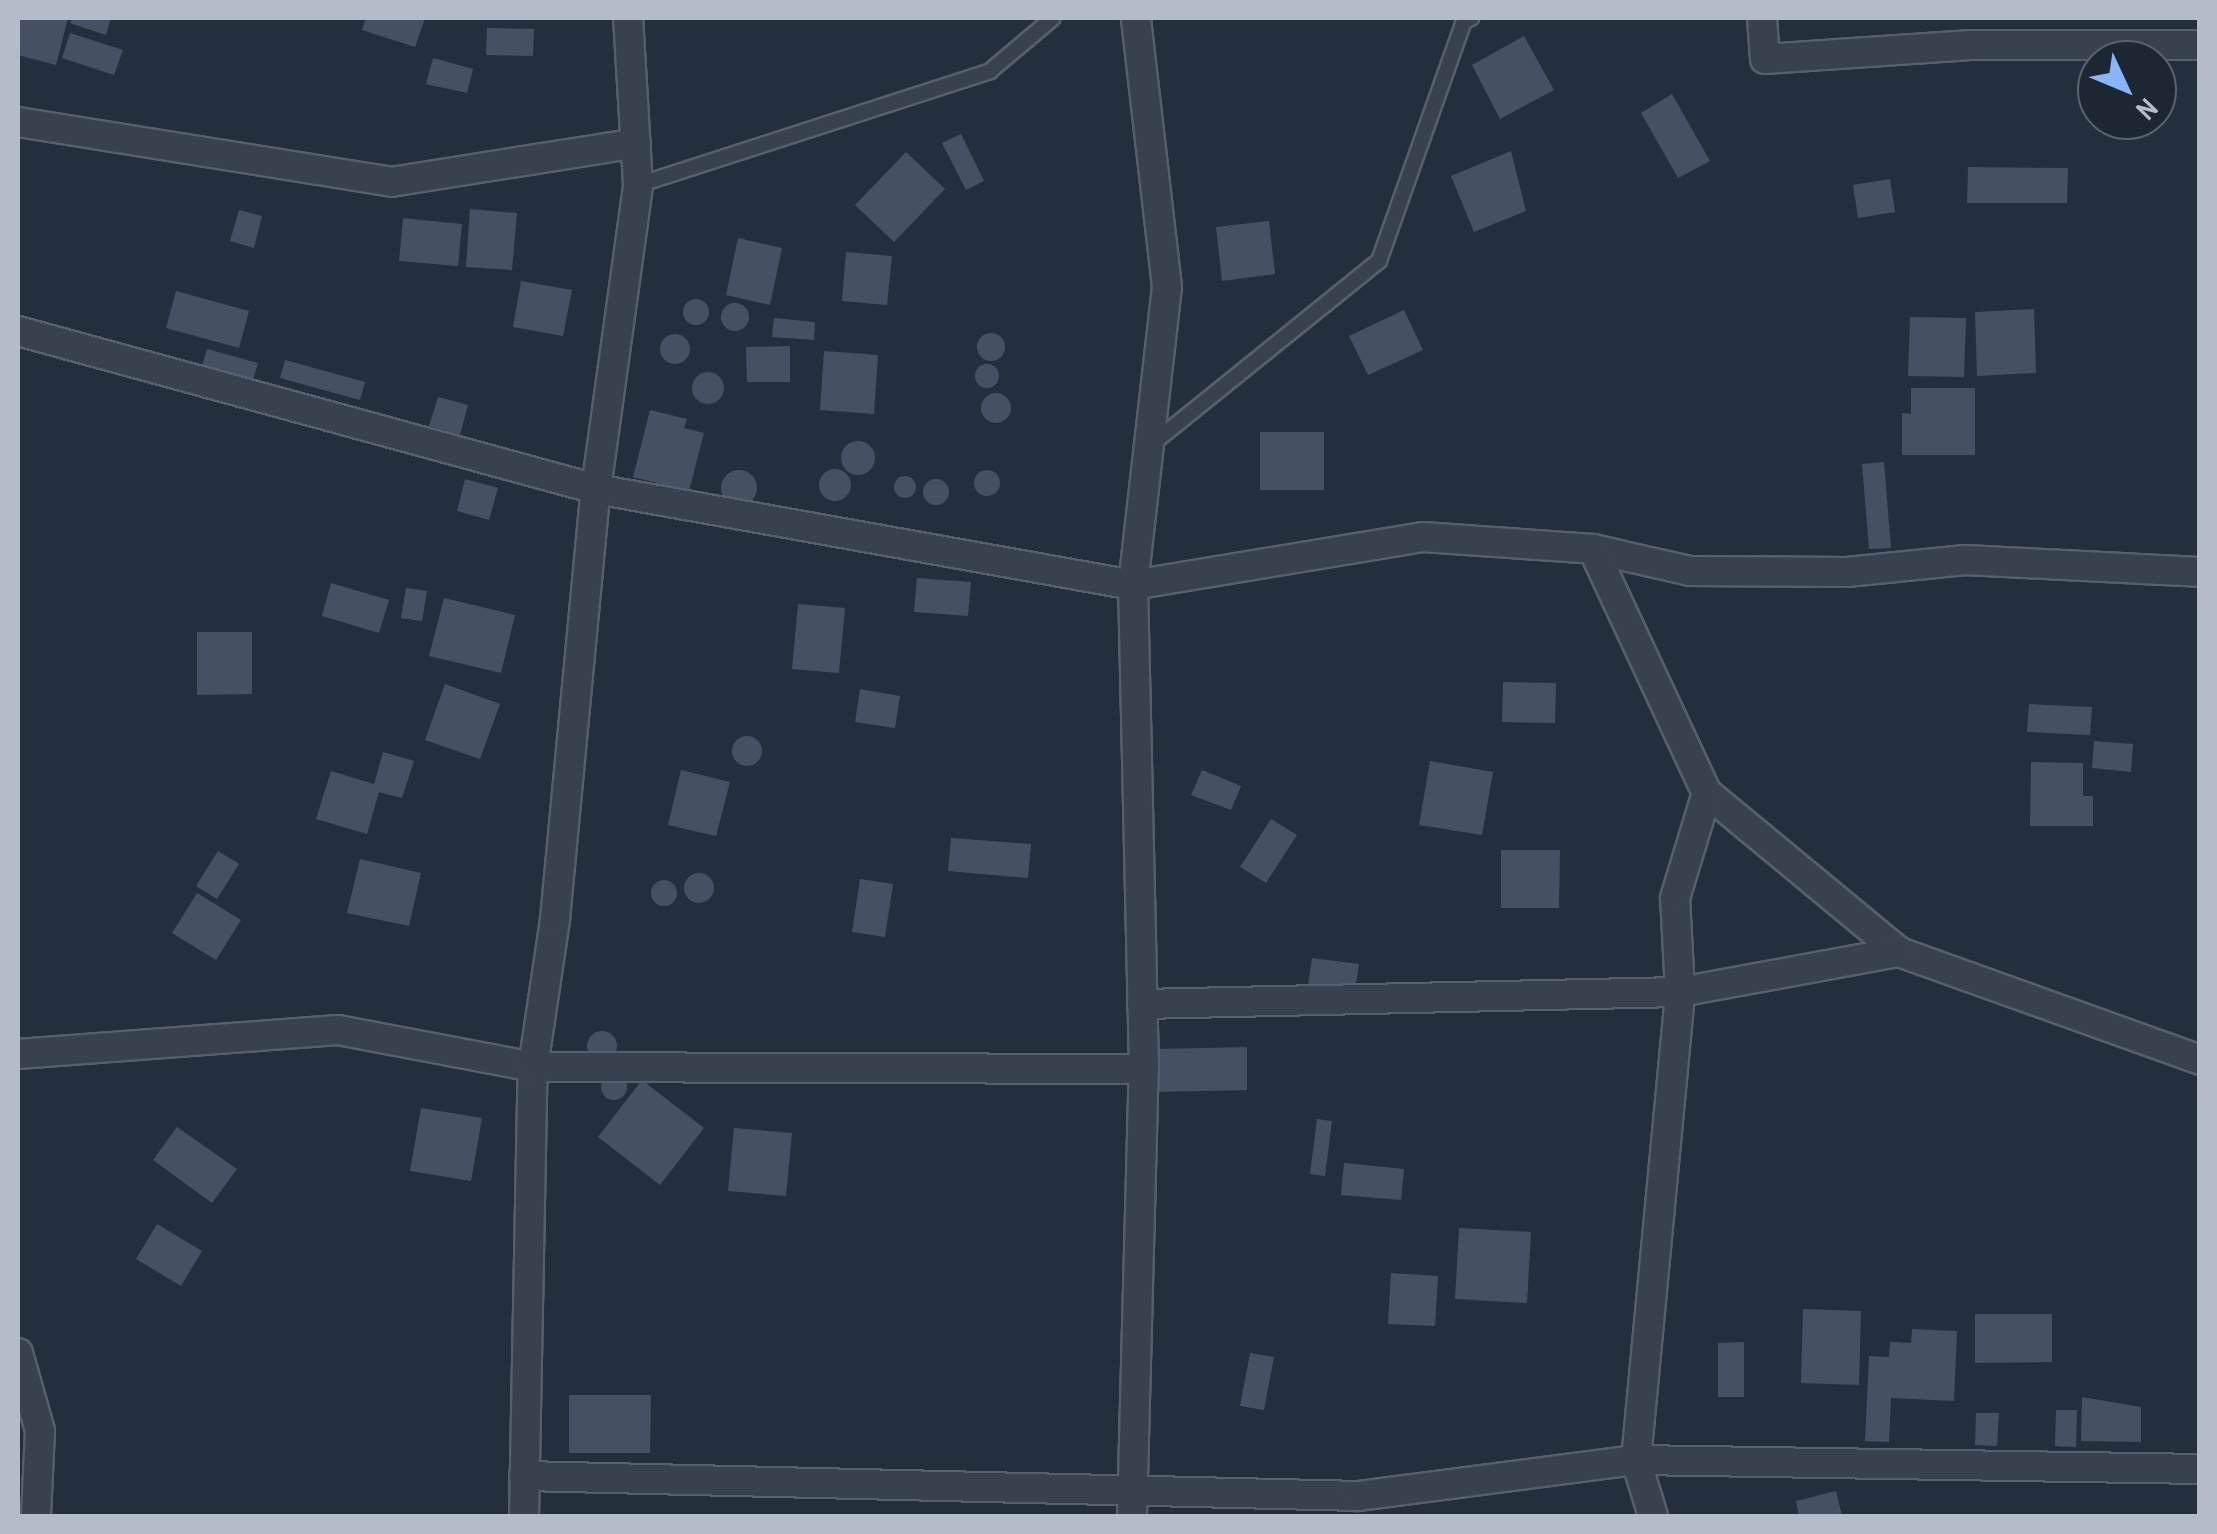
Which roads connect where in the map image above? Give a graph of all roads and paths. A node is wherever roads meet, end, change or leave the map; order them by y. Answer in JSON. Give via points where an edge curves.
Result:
{"nodes":[{"id":1,"x":628,"y":18,"type":"edge"},
{"id":2,"x":1053,"y":18,"type":"edge"},
{"id":3,"x":1136,"y":18,"type":"edge"},
{"id":4,"x":1471,"y":18,"type":"edge"},
{"id":5,"x":1762,"y":18,"type":"edge"},
{"id":6,"x":2200,"y":45,"type":"edge"},
{"id":7,"x":18,"y":122,"type":"edge"},
{"id":8,"x":636,"y":143,"type":"junction"},
{"id":9,"x":638,"y":185,"type":"junction"},
{"id":10,"x":18,"y":331,"type":"edge"},
{"id":11,"x":1148,"y":446,"type":"junction"},
{"id":12,"x":596,"y":489,"type":"junction"},
{"id":13,"x":1593,"y":549,"type":"junction"},
{"id":14,"x":2200,"y":572,"type":"edge"},
{"id":15,"x":1132,"y":585,"type":"junction"},
{"id":16,"x":1707,"y":793,"type":"junction"},
{"id":17,"x":1899,"y":952,"type":"junction"},
{"id":18,"x":1680,"y":992,"type":"junction"},
{"id":19,"x":1142,"y":1004,"type":"junction"},
{"id":20,"x":18,"y":1054,"type":"edge"},
{"id":21,"x":2200,"y":1060,"type":"edge"},
{"id":22,"x":533,"y":1067,"type":"junction"},
{"id":23,"x":1144,"y":1069,"type":"junction"},
{"id":24,"x":18,"y":1352,"type":"edge"},
{"id":25,"x":1636,"y":1460,"type":"junction"},
{"id":26,"x":2200,"y":1469,"type":"edge"},
{"id":27,"x":524,"y":1476,"type":"junction"},
{"id":28,"x":1132,"y":1506,"type":"edge"},
{"id":29,"x":36,"y":1516,"type":"edge"},
{"id":30,"x":524,"y":1516,"type":"edge"},
{"id":31,"x":1653,"y":1516,"type":"edge"}],
"edges":[{"from":1,"to":8,"type":"street"},
{"from":2,"to":9,"type":"lane","via":[[990,71]]},
{"from":3,"to":11,"type":"street","via":[[1167,287]]},
{"from":4,"to":11,"type":"lane","via":[[1464,21],[1379,261]]},
{"from":5,"to":6,"type":"street","via":[[1766,58],[1968,45]]},
{"from":7,"to":8,"type":"street","via":[[391,182]]},
{"from":8,"to":9,"type":"street"},
{"from":9,"to":12,"type":"street"},
{"from":10,"to":12,"type":"street"},
{"from":11,"to":15,"type":"street"},
{"from":12,"to":15,"type":"street"},
{"from":12,"to":22,"type":"street","via":[[555,919]]},
{"from":13,"to":14,"type":"street","via":[[1690,571],[1848,572],[1964,560]]},
{"from":13,"to":15,"type":"street","via":[[1423,537]]},
{"from":13,"to":16,"type":"street"},
{"from":15,"to":19,"type":"street"},
{"from":16,"to":17,"type":"street"},
{"from":16,"to":18,"type":"street","via":[[1674,898]]},
{"from":17,"to":18,"type":"street"},
{"from":17,"to":21,"type":"street"},
{"from":18,"to":19,"type":"street"},
{"from":18,"to":25,"type":"street"},
{"from":19,"to":23,"type":"street"},
{"from":20,"to":22,"type":"street","via":[[338,1030]]},
{"from":22,"to":23,"type":"street"},
{"from":22,"to":27,"type":"street"},
{"from":23,"to":28,"type":"street"},
{"from":24,"to":29,"type":"street","via":[[40,1431]]},
{"from":25,"to":26,"type":"street"},
{"from":25,"to":28,"type":"street","via":[[1358,1496]]},
{"from":25,"to":31,"type":"street"},
{"from":27,"to":28,"type":"street"},
{"from":27,"to":30,"type":"street"}]}
